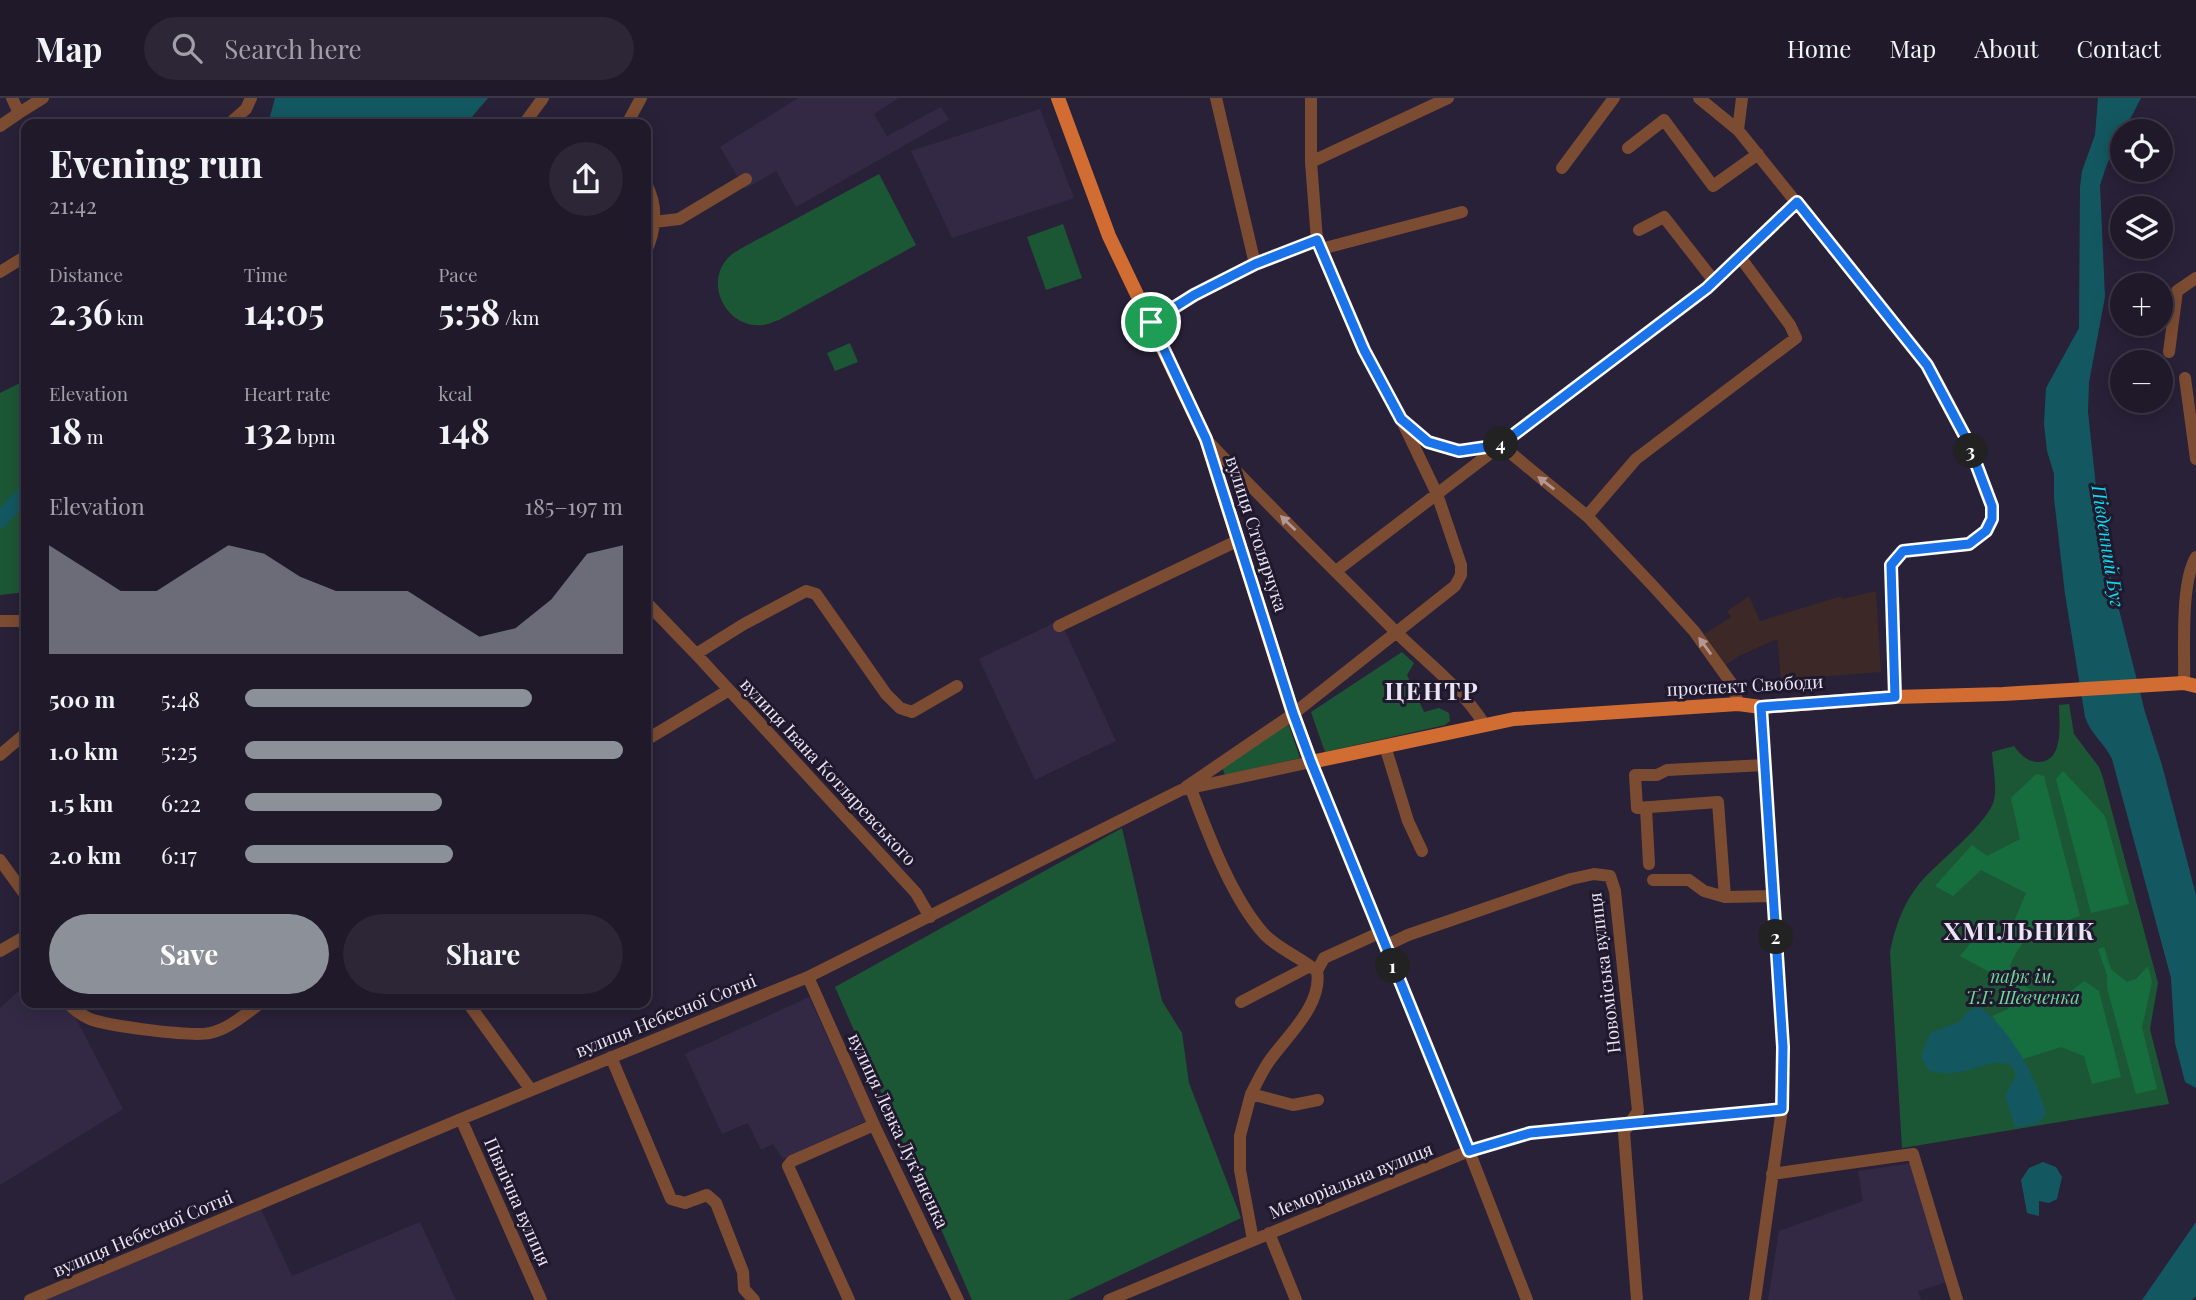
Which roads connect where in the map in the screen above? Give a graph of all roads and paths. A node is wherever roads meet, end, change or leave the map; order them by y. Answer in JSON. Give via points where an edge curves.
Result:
{"nodes":[{"id":1,"x":12,"y":98,"type":"edge"},
{"id":2,"x":43,"y":98,"type":"edge"},
{"id":3,"x":251,"y":98,"type":"edge"},
{"id":4,"x":543,"y":98,"type":"edge"},
{"id":5,"x":641,"y":98,"type":"edge"},
{"id":6,"x":1058,"y":98,"type":"edge"},
{"id":7,"x":1216,"y":98,"type":"edge"},
{"id":8,"x":1311,"y":98,"type":"edge"},
{"id":9,"x":1448,"y":98,"type":"edge"},
{"id":10,"x":1614,"y":98,"type":"edge"},
{"id":11,"x":1699,"y":98,"type":"edge"},
{"id":12,"x":1742,"y":98,"type":"edge"},
{"id":13,"x":19,"y":113,"type":"junction"},
{"id":14,"x":235,"y":119,"type":"edge"},
{"id":15,"x":528,"y":119,"type":"edge"},
{"id":16,"x":630,"y":119,"type":"edge"},
{"id":17,"x":0,"y":126,"type":"edge"},
{"id":18,"x":1738,"y":130,"type":"junction"},
{"id":19,"x":1628,"y":148,"type":"dead end"},
{"id":20,"x":1758,"y":154,"type":"junction"},
{"id":21,"x":1311,"y":162,"type":"junction"},
{"id":22,"x":1562,"y":169,"type":"dead end"},
{"id":23,"x":746,"y":179,"type":"dead end"},
{"id":24,"x":651,"y":193,"type":"edge"},
{"id":25,"x":1797,"y":202,"type":"junction"},
{"id":26,"x":1462,"y":212,"type":"dead end"},
{"id":27,"x":654,"y":222,"type":"junction"},
{"id":28,"x":1639,"y":230,"type":"dead end"},
{"id":29,"x":651,"y":240,"type":"edge"},
{"id":30,"x":1319,"y":245,"type":"junction"},
{"id":31,"x":1740,"y":257,"type":"junction"},
{"id":32,"x":21,"y":259,"type":"edge"},
{"id":33,"x":1255,"y":264,"type":"junction"},
{"id":34,"x":0,"y":272,"type":"edge"},
{"id":35,"x":2196,"y":278,"type":"edge"},
{"id":36,"x":1714,"y":281,"type":"junction"},
{"id":37,"x":1151,"y":322,"type":"junction"},
{"id":38,"x":2169,"y":350,"type":"edge"},
{"id":39,"x":2189,"y":381,"type":"edge"},
{"id":40,"x":1401,"y":419,"type":"junction"},
{"id":41,"x":1206,"y":439,"type":"junction"},
{"id":42,"x":1500,"y":445,"type":"junction"},
{"id":43,"x":2196,"y":459,"type":"edge"},
{"id":44,"x":1249,"y":485,"type":"junction"},
{"id":45,"x":1437,"y":494,"type":"junction"},
{"id":46,"x":1225,"y":499,"type":"junction"},
{"id":47,"x":1587,"y":516,"type":"junction"},
{"id":48,"x":1239,"y":540,"type":"junction"},
{"id":49,"x":2196,"y":556,"type":"edge"},
{"id":50,"x":1336,"y":571,"type":"junction"},
{"id":51,"x":651,"y":606,"type":"edge"},
{"id":52,"x":0,"y":621,"type":"edge"},
{"id":53,"x":21,"y":621,"type":"edge"},
{"id":54,"x":1059,"y":626,"type":"dead end"},
{"id":55,"x":1397,"y":633,"type":"junction"},
{"id":56,"x":696,"y":654,"type":"junction"},
{"id":57,"x":2190,"y":684,"type":"edge"},
{"id":58,"x":957,"y":687,"type":"dead end"},
{"id":59,"x":729,"y":690,"type":"junction"},
{"id":60,"x":1895,"y":697,"type":"junction"},
{"id":61,"x":1738,"y":704,"type":"junction"},
{"id":62,"x":1761,"y":707,"type":"junction"},
{"id":63,"x":1293,"y":713,"type":"junction"},
{"id":64,"x":1484,"y":724,"type":"junction"},
{"id":65,"x":21,"y":737,"type":"edge"},
{"id":66,"x":651,"y":737,"type":"edge"},
{"id":67,"x":1385,"y":746,"type":"junction"},
{"id":68,"x":0,"y":755,"type":"edge"},
{"id":69,"x":1311,"y":762,"type":"junction"},
{"id":70,"x":1765,"y":765,"type":"junction"},
{"id":71,"x":1186,"y":789,"type":"junction"},
{"id":72,"x":1646,"y":808,"type":"junction"},
{"id":73,"x":1422,"y":851,"type":"dead end"},
{"id":74,"x":0,"y":860,"type":"edge"},
{"id":75,"x":1649,"y":864,"type":"dead end"},
{"id":76,"x":1653,"y":880,"type":"dead end"},
{"id":77,"x":21,"y":890,"type":"edge"},
{"id":78,"x":1725,"y":897,"type":"junction"},
{"id":79,"x":1773,"y":897,"type":"junction"},
{"id":80,"x":930,"y":917,"type":"junction"},
{"id":81,"x":1379,"y":933,"type":"junction"},
{"id":82,"x":21,"y":939,"type":"edge"},
{"id":83,"x":1385,"y":946,"type":"junction"},
{"id":84,"x":0,"y":951,"type":"edge"},
{"id":85,"x":1313,"y":968,"type":"junction"},
{"id":86,"x":808,"y":977,"type":"junction"},
{"id":87,"x":1241,"y":1002,"type":"dead end"},
{"id":88,"x":254,"y":1008,"type":"edge"},
{"id":89,"x":472,"y":1008,"type":"edge"},
{"id":90,"x":82,"y":1009,"type":"edge"},
{"id":91,"x":611,"y":1058,"type":"junction"},
{"id":92,"x":531,"y":1090,"type":"junction"},
{"id":93,"x":1251,"y":1094,"type":"junction"},
{"id":94,"x":1318,"y":1100,"type":"dead end"},
{"id":95,"x":1782,"y":1109,"type":"junction"},
{"id":96,"x":461,"y":1119,"type":"junction"},
{"id":97,"x":1630,"y":1123,"type":"junction"},
{"id":98,"x":874,"y":1125,"type":"junction"},
{"id":99,"x":1469,"y":1151,"type":"junction"},
{"id":100,"x":1773,"y":1174,"type":"junction"},
{"id":101,"x":1269,"y":1233,"type":"junction"},
{"id":102,"x":1253,"y":1240,"type":"junction"},
{"id":103,"x":30,"y":1300,"type":"edge"},
{"id":104,"x":541,"y":1300,"type":"edge"},
{"id":105,"x":754,"y":1300,"type":"edge"},
{"id":106,"x":849,"y":1300,"type":"edge"},
{"id":107,"x":958,"y":1300,"type":"edge"},
{"id":108,"x":1109,"y":1300,"type":"edge"},
{"id":109,"x":1296,"y":1300,"type":"edge"},
{"id":110,"x":1527,"y":1300,"type":"edge"},
{"id":111,"x":1637,"y":1300,"type":"edge"},
{"id":112,"x":1755,"y":1300,"type":"edge"},
{"id":113,"x":1957,"y":1300,"type":"edge"}],
"edges":[{"from":1,"to":13,"type":"street"},
{"from":2,"to":13,"type":"street"},
{"from":3,"to":14,"type":"street"},
{"from":4,"to":15,"type":"street"},
{"from":5,"to":16,"type":"street"},
{"from":6,"to":37,"type":"main road","name":"вулиця Столярчука","via":[[1108,236]]},
{"from":7,"to":33,"type":"street"},
{"from":8,"to":21,"type":"street"},
{"from":9,"to":21,"type":"street"},
{"from":10,"to":22,"type":"street"},
{"from":11,"to":18,"type":"street"},
{"from":12,"to":18,"type":"street"},
{"from":13,"to":17,"type":"street"},
{"from":18,"to":20,"type":"street"},
{"from":19,"to":20,"type":"street","via":[[1664,120],[1713,187]]},
{"from":20,"to":25,"type":"street"},
{"from":21,"to":30,"type":"street"},
{"from":23,"to":27,"type":"street","via":[[678,219]]},
{"from":24,"to":27,"type":"street"},
{"from":25,"to":31,"type":"street"},
{"from":25,"to":60,"type":"street","via":[[1927,365],[1967,440],[1992,506],[1986,531],[1969,544],[1903,551],[1891,565]]},
{"from":26,"to":30,"type":"street"},
{"from":27,"to":29,"type":"street"},
{"from":28,"to":36,"type":"street","via":[[1664,217]]},
{"from":30,"to":33,"type":"street"},
{"from":30,"to":40,"type":"street","via":[[1364,350]]},
{"from":31,"to":36,"type":"street"},
{"from":31,"to":47,"type":"street","via":[[1796,338],[1636,459]]},
{"from":32,"to":34,"type":"street"},
{"from":33,"to":37,"type":"street"},
{"from":35,"to":38,"type":"street","via":[[2177,291]]},
{"from":36,"to":42,"type":"street"},
{"from":37,"to":41,"type":"main road","name":"вулиця Столярчука"},
{"from":39,"to":43,"type":"street"},
{"from":40,"to":42,"type":"street","via":[[1428,442],[1459,451]]},
{"from":40,"to":45,"type":"street"},
{"from":41,"to":44,"type":"street"},
{"from":41,"to":46,"type":"main road","name":"вулиця Столярчука"},
{"from":42,"to":45,"type":"street"},
{"from":47,"to":42,"type":"street","one_way":true},
{"from":44,"to":46,"type":"street","via":[[1231,490]]},
{"from":50,"to":44,"type":"street","one_way":true},
{"from":45,"to":50,"type":"street"},
{"from":45,"to":55,"type":"street","via":[[1461,575],[1455,586]]},
{"from":46,"to":48,"type":"main road","name":"вулиця Столярчука"},
{"from":61,"to":47,"type":"street","one_way":true,"via":[[1734,687],[1694,631]]},
{"from":48,"to":54,"type":"street"},
{"from":48,"to":63,"type":"main road","name":"вулиця Столярчука"},
{"from":49,"to":57,"type":"street","via":[[2187,584]]},
{"from":50,"to":55,"type":"street"},
{"from":51,"to":56,"type":"street","name":"вулиця Івана Котляревського"},
{"from":52,"to":53,"type":"street"},
{"from":55,"to":63,"type":"street"},
{"from":55,"to":64,"type":"street","via":[[1472,704]]},
{"from":56,"to":58,"type":"street","via":[[806,591],[816,594],[900,708],[912,712]]},
{"from":56,"to":59,"type":"street","name":"вулиця Івана Котляревського"},
{"from":57,"to":60,"type":"main road","name":"проспект Свободи"},
{"from":59,"to":66,"type":"street"},
{"from":59,"to":80,"type":"street","name":"вулиця Івана Котляревського","via":[[916,893]]},
{"from":60,"to":62,"type":"main road","name":"проспект Свободи"},
{"from":61,"to":62,"type":"main road","name":"проспект Свободи"},
{"from":61,"to":64,"type":"main road","name":"проспект Свободи"},
{"from":62,"to":70,"type":"street"},
{"from":63,"to":69,"type":"main road","name":"вулиця Столярчука"},
{"from":63,"to":71,"type":"street"},
{"from":64,"to":67,"type":"main road","name":"проспект Свободи"},
{"from":65,"to":68,"type":"street"},
{"from":67,"to":69,"type":"main road","name":"проспект Свободи"},
{"from":67,"to":73,"type":"street"},
{"from":69,"to":71,"type":"street","name":"вулиця Небесної Сотні"},
{"from":69,"to":81,"type":"street"},
{"from":70,"to":72,"type":"street","via":[[1635,775],[1637,808]]},
{"from":70,"to":79,"type":"street"},
{"from":71,"to":80,"type":"street","name":"вулиця Небесної Сотні"},
{"from":71,"to":85,"type":"street","via":[[1250,914],[1266,936]]},
{"from":72,"to":75,"type":"street"},
{"from":72,"to":78,"type":"street","via":[[1718,802]]},
{"from":74,"to":77,"type":"street"},
{"from":76,"to":78,"type":"street","via":[[1689,880],[1704,891]]},
{"from":78,"to":79,"type":"street"},
{"from":79,"to":95,"type":"street","via":[[1783,1047]]},
{"from":80,"to":86,"type":"street","name":"вулиця Небесної Сотні"},
{"from":81,"to":83,"type":"street"},
{"from":81,"to":85,"type":"street","via":[[1324,958]]},
{"from":82,"to":84,"type":"street"},
{"from":83,"to":97,"type":"street","name":"Новоміська вулиця","via":[[1571,879],[1610,876],[1638,1111]]},
{"from":83,"to":99,"type":"street"},
{"from":85,"to":87,"type":"street"},
{"from":85,"to":93,"type":"street","via":[[1319,985]]},
{"from":86,"to":91,"type":"street","name":"вулиця Небесної Сотні"},
{"from":86,"to":98,"type":"street","name":"вулиця Левка Лук'яненка"},
{"from":88,"to":90,"type":"street","via":[[227,1027],[202,1034],[99,1021]]},
{"from":89,"to":92,"type":"street"},
{"from":91,"to":92,"type":"street","name":"вулиця Небесної Сотні"},
{"from":91,"to":105,"type":"street","via":[[671,1199],[685,1203],[708,1195],[716,1203],[743,1272],[744,1289]]},
{"from":92,"to":96,"type":"street","name":"вулиця Небесної Сотні"},
{"from":93,"to":94,"type":"street","via":[[1293,1105]]},
{"from":93,"to":102,"type":"street","via":[[1240,1136],[1240,1159]]},
{"from":95,"to":97,"type":"street","name":"Меморіальна вулиця"},
{"from":95,"to":100,"type":"street"},
{"from":96,"to":103,"type":"street","name":"вулиця Небесної Сотні"},
{"from":96,"to":104,"type":"street","name":"Північна вулиця"},
{"from":97,"to":99,"type":"street","name":"Меморіальна вулиця","via":[[1530,1133]]},
{"from":97,"to":111,"type":"street","name":"Новоміська вулиця","via":[[1624,1132]]},
{"from":98,"to":106,"type":"street","via":[[788,1166]]},
{"from":98,"to":107,"type":"street","name":"вулиця Левка Лук'яненка"},
{"from":99,"to":101,"type":"street","name":"Меморіальна вулиця"},
{"from":99,"to":110,"type":"street"},
{"from":100,"to":112,"type":"street"},
{"from":100,"to":113,"type":"street","via":[[1913,1154]]},
{"from":101,"to":102,"type":"street","name":"Меморіальна вулиця"},
{"from":101,"to":109,"type":"street"},
{"from":102,"to":108,"type":"street","name":"Меморіальна вулиця"}]}
